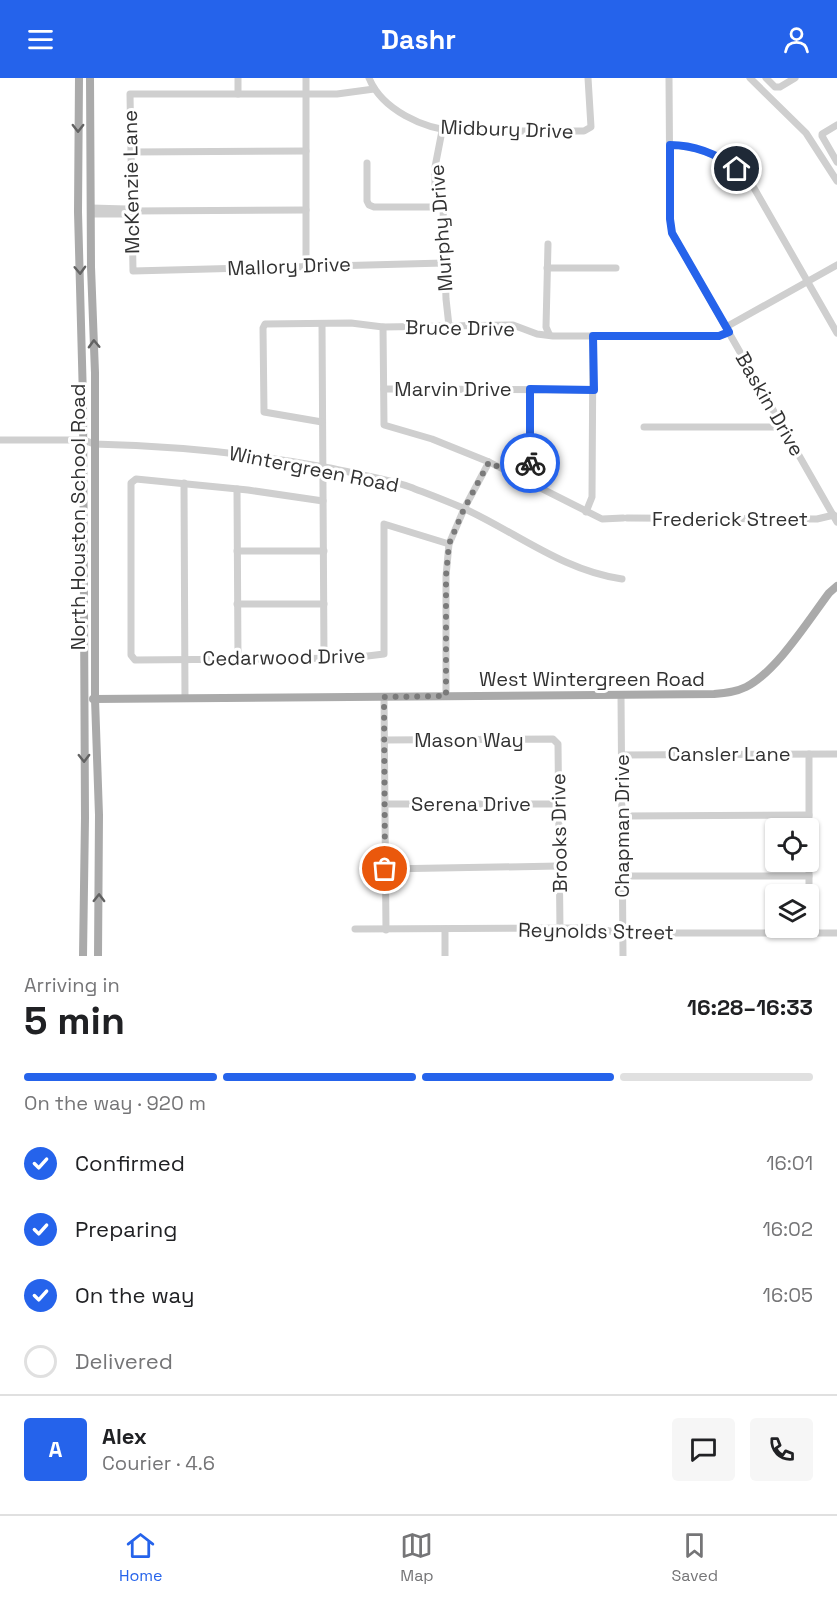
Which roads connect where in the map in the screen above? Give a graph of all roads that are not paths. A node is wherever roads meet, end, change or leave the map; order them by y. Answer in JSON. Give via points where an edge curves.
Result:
{"nodes":[{"id":1,"x":79,"y":78,"type":"edge"},
{"id":2,"x":90,"y":78,"type":"edge"},
{"id":3,"x":238,"y":78,"type":"edge"},
{"id":4,"x":306,"y":78,"type":"edge"},
{"id":5,"x":369,"y":78,"type":"edge"},
{"id":6,"x":588,"y":78,"type":"edge"},
{"id":7,"x":669,"y":78,"type":"edge"},
{"id":8,"x":750,"y":78,"type":"edge"},
{"id":9,"x":766,"y":78,"type":"edge"},
{"id":10,"x":795,"y":78,"type":"edge"},
{"id":11,"x":374,"y":89,"type":"junction"},
{"id":12,"x":238,"y":94,"type":"junction"},
{"id":13,"x":306,"y":94,"type":"junction"},
{"id":14,"x":837,"y":125,"type":"edge"},
{"id":15,"x":442,"y":130,"type":"junction"},
{"id":16,"x":670,"y":145,"type":"junction"},
{"id":17,"x":306,"y":151,"type":"junction"},
{"id":18,"x":130,"y":152,"type":"junction"},
{"id":19,"x":837,"y":162,"type":"edge"},
{"id":20,"x":367,"y":163,"type":"dead end"},
{"id":21,"x":837,"y":181,"type":"edge"},
{"id":22,"x":443,"y":207,"type":"junction"},
{"id":23,"x":306,"y":210,"type":"junction"},
{"id":24,"x":91,"y":211,"type":"junction"},
{"id":25,"x":131,"y":211,"type":"junction"},
{"id":26,"x":78,"y":212,"type":"junction"},
{"id":27,"x":548,"y":244,"type":"dead end"},
{"id":28,"x":444,"y":263,"type":"junction"},
{"id":29,"x":306,"y":265,"type":"junction"},
{"id":30,"x":837,"y":265,"type":"edge"},
{"id":31,"x":547,"y":268,"type":"junction"},
{"id":32,"x":616,"y":268,"type":"dead end"},
{"id":33,"x":133,"y":271,"type":"joint"},
{"id":34,"x":807,"y":282,"type":"junction"},
{"id":35,"x":322,"y":324,"type":"junction"},
{"id":36,"x":448,"y":326,"type":"junction"},
{"id":37,"x":383,"y":327,"type":"junction"},
{"id":38,"x":728,"y":330,"type":"junction"},
{"id":39,"x":837,"y":333,"type":"edge"},
{"id":40,"x":549,"y":334,"type":"junction"},
{"id":41,"x":593,"y":336,"type":"junction"},
{"id":42,"x":384,"y":389,"type":"junction"},
{"id":43,"x":530,"y":389,"type":"junction"},
{"id":44,"x":594,"y":390,"type":"junction"},
{"id":45,"x":322,"y":422,"type":"junction"},
{"id":46,"x":644,"y":427,"type":"dead end"},
{"id":47,"x":783,"y":427,"type":"junction"},
{"id":48,"x":0,"y":440,"type":"edge"},
{"id":49,"x":84,"y":440,"type":"junction"},
{"id":50,"x":94,"y":444,"type":"junction"},
{"id":51,"x":489,"y":462,"type":"junction"},
{"id":52,"x":323,"y":467,"type":"junction"},
{"id":53,"x":524,"y":481,"type":"junction"},
{"id":54,"x":184,"y":483,"type":"junction"},
{"id":55,"x":237,"y":489,"type":"junction"},
{"id":56,"x":323,"y":501,"type":"junction"},
{"id":57,"x":464,"y":509,"type":"junction"},
{"id":58,"x":586,"y":512,"type":"junction"},
{"id":59,"x":835,"y":519,"type":"edge"},
{"id":60,"x":449,"y":544,"type":"junction"},
{"id":61,"x":237,"y":551,"type":"junction"},
{"id":62,"x":324,"y":551,"type":"junction"},
{"id":63,"x":622,"y":579,"type":"dead end"},
{"id":64,"x":837,"y":586,"type":"edge"},
{"id":65,"x":237,"y":604,"type":"junction"},
{"id":66,"x":324,"y":604,"type":"junction"},
{"id":67,"x":324,"y":658,"type":"junction"},
{"id":68,"x":237,"y":659,"type":"junction"},
{"id":69,"x":185,"y":660,"type":"junction"},
{"id":70,"x":621,"y":695,"type":"junction"},
{"id":71,"x":446,"y":696,"type":"junction"},
{"id":72,"x":384,"y":697,"type":"junction"},
{"id":73,"x":184,"y":698,"type":"junction"},
{"id":74,"x":83,"y":699,"type":"junction"},
{"id":75,"x":95,"y":699,"type":"junction"},
{"id":76,"x":553,"y":739,"type":"joint"},
{"id":77,"x":384,"y":740,"type":"junction"},
{"id":78,"x":809,"y":754,"type":"junction"},
{"id":79,"x":837,"y":754,"type":"edge"},
{"id":80,"x":622,"y":755,"type":"junction"},
{"id":81,"x":385,"y":804,"type":"junction"},
{"id":82,"x":558,"y":804,"type":"junction"},
{"id":83,"x":809,"y":815,"type":"junction"},
{"id":84,"x":622,"y":816,"type":"junction"},
{"id":85,"x":85,"y":837,"type":"junction"},
{"id":86,"x":99,"y":837,"type":"junction"},
{"id":87,"x":559,"y":866,"type":"junction"},
{"id":88,"x":385,"y":869,"type":"junction"},
{"id":89,"x":622,"y":876,"type":"junction"},
{"id":90,"x":809,"y":876,"type":"junction"},
{"id":91,"x":809,"y":884,"type":"edge"},
{"id":92,"x":445,"y":929,"type":"junction"},
{"id":93,"x":560,"y":929,"type":"junction"},
{"id":94,"x":355,"y":930,"type":"dead end"},
{"id":95,"x":386,"y":930,"type":"junction"},
{"id":96,"x":765,"y":932,"type":"edge"},
{"id":97,"x":819,"y":932,"type":"edge"},
{"id":98,"x":623,"y":933,"type":"junction"},
{"id":99,"x":837,"y":933,"type":"edge"},
{"id":100,"x":83,"y":956,"type":"edge"},
{"id":101,"x":98,"y":956,"type":"edge"},
{"id":102,"x":445,"y":956,"type":"edge"},
{"id":103,"x":623,"y":956,"type":"edge"}],
"edges":[{"from":1,"to":26,"type":"main road","name":"North Houston School Road","one_way":true},
{"from":2,"to":24,"type":"main road","name":"North Houston School Road"},
{"from":3,"to":12,"type":"street"},
{"from":4,"to":13,"type":"street"},
{"from":5,"to":11,"type":"street","name":"Midbury Drive"},
{"from":6,"to":15,"type":"street","name":"Midbury Drive","via":[[591,128],[584,132]]},
{"from":7,"to":16,"type":"street","name":"Baskin Drive"},
{"from":8,"to":21,"type":"street","via":[[806,133]]},
{"from":9,"to":10,"type":"street","via":[[780,87]]},
{"from":11,"to":13,"type":"street"},
{"from":11,"to":15,"type":"street","name":"Midbury Drive","via":[[400,112]]},
{"from":12,"to":13,"type":"street"},
{"from":12,"to":18,"type":"street","name":"McKenzie Lane","via":[[130,94]]},
{"from":13,"to":17,"type":"street"},
{"from":14,"to":19,"type":"street","via":[[822,136]]},
{"from":15,"to":22,"type":"street","name":"Murphy Drive","via":[[435,185]]},
{"from":16,"to":34,"type":"street","via":[[711,153],[745,177]]},
{"from":16,"to":38,"type":"street","name":"Baskin Drive","via":[[672,233]]},
{"from":17,"to":18,"type":"street"},
{"from":17,"to":23,"type":"street"},
{"from":18,"to":25,"type":"street","name":"McKenzie Lane"},
{"from":20,"to":22,"type":"street","via":[[369,205]]},
{"from":22,"to":28,"type":"street","name":"Murphy Drive"},
{"from":23,"to":25,"type":"street"},
{"from":23,"to":29,"type":"street"},
{"from":24,"to":25,"type":"street"},
{"from":24,"to":26,"type":"main road"},
{"from":50,"to":24,"type":"main road","name":"North Houston School Road","one_way":true},
{"from":25,"to":33,"type":"street","name":"McKenzie Lane"},
{"from":26,"to":49,"type":"main road","name":"North Houston School Road","one_way":true},
{"from":27,"to":31,"type":"street"},
{"from":28,"to":29,"type":"street","name":"Mallory Drive"},
{"from":28,"to":36,"type":"street","name":"Murphy Drive"},
{"from":29,"to":33,"type":"street","name":"Mallory Drive"},
{"from":30,"to":34,"type":"street","name":"Bruce Drive"},
{"from":31,"to":32,"type":"street"},
{"from":31,"to":40,"type":"street"},
{"from":34,"to":38,"type":"street","name":"Bruce Drive"},
{"from":34,"to":39,"type":"street"},
{"from":35,"to":37,"type":"street","name":"Bruce Drive"},
{"from":35,"to":45,"type":"street"},
{"from":35,"to":45,"type":"street","name":"Bruce Drive","via":[[265,324],[263,328],[264,412]]},
{"from":36,"to":37,"type":"street","name":"Bruce Drive"},
{"from":36,"to":40,"type":"street","name":"Bruce Drive","via":[[513,325]]},
{"from":37,"to":42,"type":"street","name":"Frederick Street"},
{"from":38,"to":41,"type":"street","name":"Bruce Drive","via":[[719,336]]},
{"from":38,"to":47,"type":"street","name":"Baskin Drive"},
{"from":40,"to":41,"type":"street","name":"Bruce Drive"},
{"from":41,"to":44,"type":"street"},
{"from":42,"to":43,"type":"street","name":"Marvin Drive"},
{"from":42,"to":51,"type":"street","name":"Frederick Street","via":[[384,425]]},
{"from":43,"to":44,"type":"street","name":"Marvin Drive"},
{"from":43,"to":53,"type":"street","via":[[530,467]]},
{"from":44,"to":58,"type":"street","via":[[592,497]]},
{"from":45,"to":52,"type":"street"},
{"from":46,"to":47,"type":"street"},
{"from":47,"to":59,"type":"street","name":"Baskin Drive"},
{"from":48,"to":49,"type":"street"},
{"from":49,"to":50,"type":"street"},
{"from":49,"to":74,"type":"main road","name":"North Houston School Road"},
{"from":50,"to":52,"type":"street","name":"Wintergreen Road","via":[[208,450]]},
{"from":50,"to":75,"type":"main road","name":"North Houston School Road"},
{"from":51,"to":53,"type":"street","name":"Frederick Street"},
{"from":51,"to":57,"type":"street"},
{"from":52,"to":56,"type":"street"},
{"from":52,"to":57,"type":"street","name":"Wintergreen Road","via":[[380,478]]},
{"from":53,"to":58,"type":"street","name":"Frederick Street"},
{"from":54,"to":55,"type":"street"},
{"from":54,"to":69,"type":"street"},
{"from":54,"to":69,"type":"street","name":"Cedarwood Drive","via":[[136,479],[130,488],[131,656],[135,660]]},
{"from":55,"to":56,"type":"street"},
{"from":55,"to":61,"type":"street"},
{"from":56,"to":62,"type":"street"},
{"from":57,"to":60,"type":"street"},
{"from":57,"to":63,"type":"street","name":"Wintergreen Road","via":[[577,568]]},
{"from":58,"to":59,"type":"street","name":"Frederick Street","via":[[602,519]]},
{"from":60,"to":67,"type":"street","name":"Cedarwood Drive","via":[[384,524],[384,654]]},
{"from":60,"to":71,"type":"street"},
{"from":61,"to":62,"type":"street"},
{"from":61,"to":65,"type":"street"},
{"from":62,"to":66,"type":"street"},
{"from":64,"to":70,"type":"main road","name":"West Wintergreen Road","via":[[770,669],[746,687],[714,694]]},
{"from":65,"to":66,"type":"street"},
{"from":65,"to":68,"type":"street"},
{"from":66,"to":67,"type":"street"},
{"from":67,"to":68,"type":"street","name":"Cedarwood Drive"},
{"from":68,"to":69,"type":"street","name":"Cedarwood Drive"},
{"from":69,"to":73,"type":"street"},
{"from":70,"to":71,"type":"main road","name":"West Wintergreen Road"},
{"from":70,"to":80,"type":"street","name":"Chapman Drive"},
{"from":71,"to":72,"type":"main road","name":"West Wintergreen Road"},
{"from":72,"to":73,"type":"main road","name":"West Wintergreen Road"},
{"from":72,"to":77,"type":"street"},
{"from":73,"to":75,"type":"main road","name":"West Wintergreen Road"},
{"from":74,"to":75,"type":"main road","name":"West Wintergreen Road"},
{"from":74,"to":85,"type":"main road","name":"North Houston School Road","one_way":true},
{"from":75,"to":86,"type":"main road","name":"North Houston School Road"},
{"from":76,"to":77,"type":"street","name":"Mason Way"},
{"from":76,"to":82,"type":"street","name":"Brooks Drive","via":[[558,744]]},
{"from":77,"to":81,"type":"street"},
{"from":78,"to":79,"type":"street","name":"Cansler Lane"},
{"from":78,"to":80,"type":"street","name":"Cansler Lane"},
{"from":78,"to":83,"type":"street"},
{"from":80,"to":84,"type":"street","name":"Chapman Drive"},
{"from":81,"to":82,"type":"street","name":"Serena Drive"},
{"from":81,"to":88,"type":"street"},
{"from":82,"to":87,"type":"street","name":"Brooks Drive"},
{"from":83,"to":84,"type":"street"},
{"from":83,"to":90,"type":"street"},
{"from":84,"to":89,"type":"street","name":"Chapman Drive"},
{"from":85,"to":86,"type":"main road"},
{"from":85,"to":100,"type":"main road","name":"North Houston School Road"},
{"from":101,"to":86,"type":"main road","name":"North Houston School Road","one_way":true},
{"from":87,"to":88,"type":"street"},
{"from":87,"to":93,"type":"street","name":"Brooks Drive"},
{"from":88,"to":95,"type":"street"},
{"from":89,"to":90,"type":"street"},
{"from":89,"to":98,"type":"street","name":"Chapman Drive"},
{"from":90,"to":91,"type":"street"},
{"from":92,"to":93,"type":"street","name":"Reynolds Street"},
{"from":92,"to":95,"type":"street","name":"Reynolds Street"},
{"from":92,"to":102,"type":"street"},
{"from":93,"to":98,"type":"street","name":"Reynolds Street"},
{"from":94,"to":95,"type":"street","name":"Reynolds Street"},
{"from":96,"to":98,"type":"street","name":"Reynolds Street"},
{"from":97,"to":99,"type":"street","name":"Reynolds Street"},
{"from":98,"to":103,"type":"street","name":"Chapman Drive"}]}
